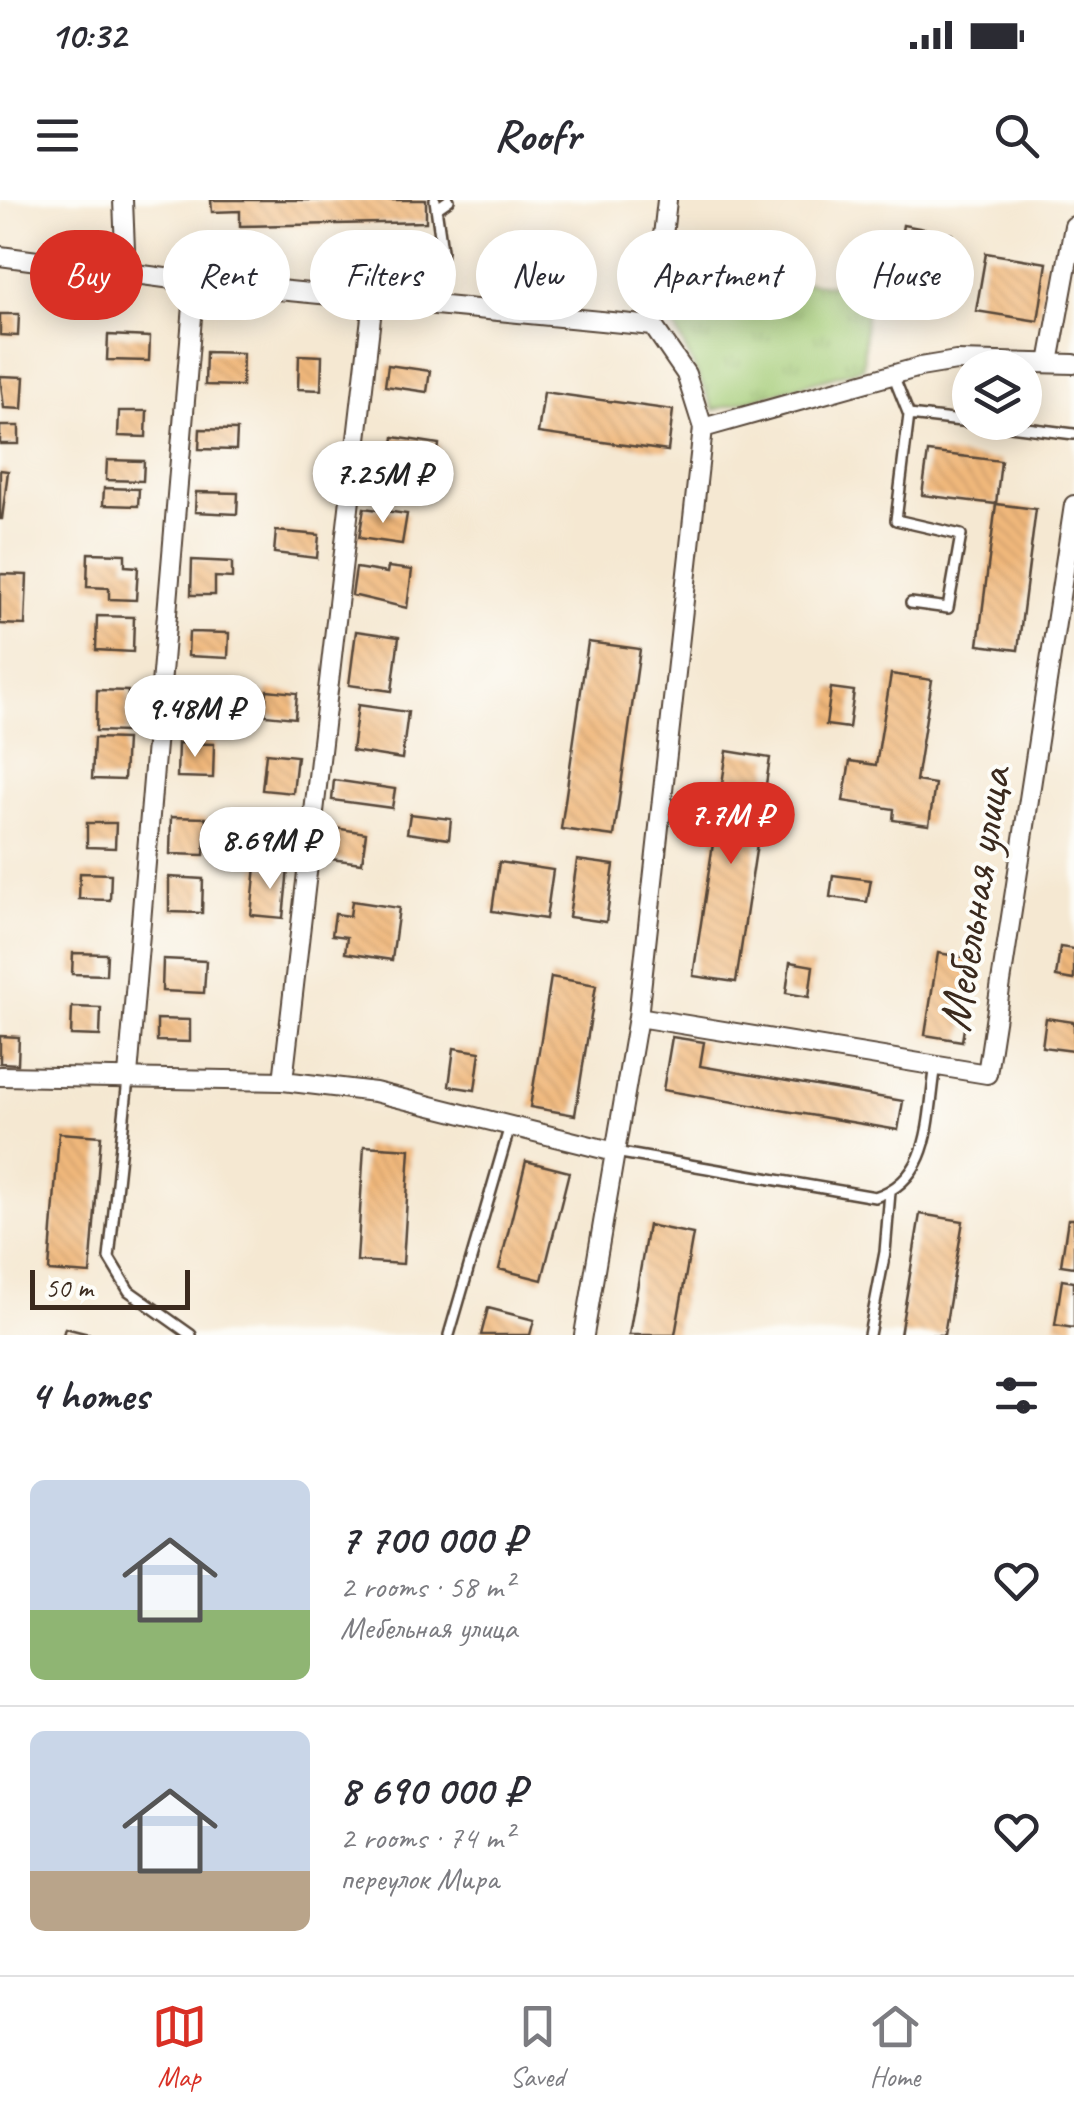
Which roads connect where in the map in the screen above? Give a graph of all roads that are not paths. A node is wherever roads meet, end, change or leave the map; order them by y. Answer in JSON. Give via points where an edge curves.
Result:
{"nodes":[{"id":1,"x":123,"y":200,"type":"edge"},
{"id":2,"x":450,"y":200,"type":"edge"},
{"id":3,"x":667,"y":200,"type":"edge"},
{"id":4,"x":435,"y":204,"type":"edge"},
{"id":5,"x":1074,"y":226,"type":"edge"},
{"id":6,"x":124,"y":230,"type":"edge"},
{"id":7,"x":439,"y":230,"type":"edge"},
{"id":8,"x":0,"y":256,"type":"edge"},
{"id":9,"x":30,"y":260,"type":"edge"},
{"id":10,"x":456,"y":309,"type":"edge"},
{"id":11,"x":191,"y":320,"type":"edge"},
{"id":12,"x":372,"y":320,"type":"edge"},
{"id":13,"x":654,"y":326,"type":"junction"},
{"id":14,"x":1049,"y":364,"type":"junction"},
{"id":15,"x":1074,"y":364,"type":"edge"},
{"id":16,"x":894,"y":376,"type":"junction"},
{"id":17,"x":909,"y":414,"type":"junction"},
{"id":18,"x":952,"y":420,"type":"edge"},
{"id":19,"x":703,"y":428,"type":"junction"},
{"id":20,"x":1042,"y":430,"type":"edge"},
{"id":21,"x":1074,"y":434,"type":"edge"},
{"id":22,"x":1074,"y":506,"type":"edge"},
{"id":23,"x":911,"y":603,"type":"dead end"},
{"id":24,"x":638,"y":1017,"type":"junction"},
{"id":25,"x":936,"y":1065,"type":"junction"},
{"id":26,"x":0,"y":1076,"type":"edge"},
{"id":27,"x":128,"y":1076,"type":"junction"},
{"id":28,"x":283,"y":1080,"type":"junction"},
{"id":29,"x":510,"y":1126,"type":"junction"},
{"id":30,"x":615,"y":1152,"type":"junction"},
{"id":31,"x":890,"y":1192,"type":"junction"},
{"id":32,"x":190,"y":1335,"type":"edge"},
{"id":33,"x":449,"y":1335,"type":"edge"},
{"id":34,"x":584,"y":1335,"type":"edge"},
{"id":35,"x":869,"y":1335,"type":"edge"}],
"edges":[{"from":1,"to":6,"type":"street"},
{"from":2,"to":4,"type":"lane"},
{"from":3,"to":13,"type":"street"},
{"from":4,"to":7,"type":"lane"},
{"from":5,"to":14,"type":"street"},
{"from":8,"to":9,"type":"street"},
{"from":10,"to":13,"type":"street"},
{"from":11,"to":27,"type":"street"},
{"from":12,"to":28,"type":"street"},
{"from":13,"to":19,"type":"street","via":[[686,374]]},
{"from":14,"to":15,"type":"street"},
{"from":14,"to":16,"type":"street","via":[[956,361]]},
{"from":16,"to":17,"type":"lane"},
{"from":16,"to":19,"type":"street"},
{"from":17,"to":18,"type":"lane"},
{"from":17,"to":23,"type":"lane","via":[[896,520],[961,535],[948,608]]},
{"from":19,"to":24,"type":"street"},
{"from":20,"to":21,"type":"lane"},
{"from":22,"to":25,"type":"street","name":"Мебельная улица","via":[[987,1074]]},
{"from":24,"to":25,"type":"street","name":"Мебельная улица"},
{"from":24,"to":30,"type":"street"},
{"from":25,"to":31,"type":"lane","via":[[918,1168]]},
{"from":26,"to":27,"type":"street"},
{"from":27,"to":28,"type":"street"},
{"from":27,"to":32,"type":"lane","via":[[109,1258],[129,1291]]},
{"from":28,"to":29,"type":"street","via":[[375,1092]]},
{"from":29,"to":30,"type":"street"},
{"from":29,"to":33,"type":"lane"},
{"from":30,"to":31,"type":"lane","via":[[875,1198]]},
{"from":30,"to":34,"type":"street"},
{"from":31,"to":35,"type":"lane"}]}
